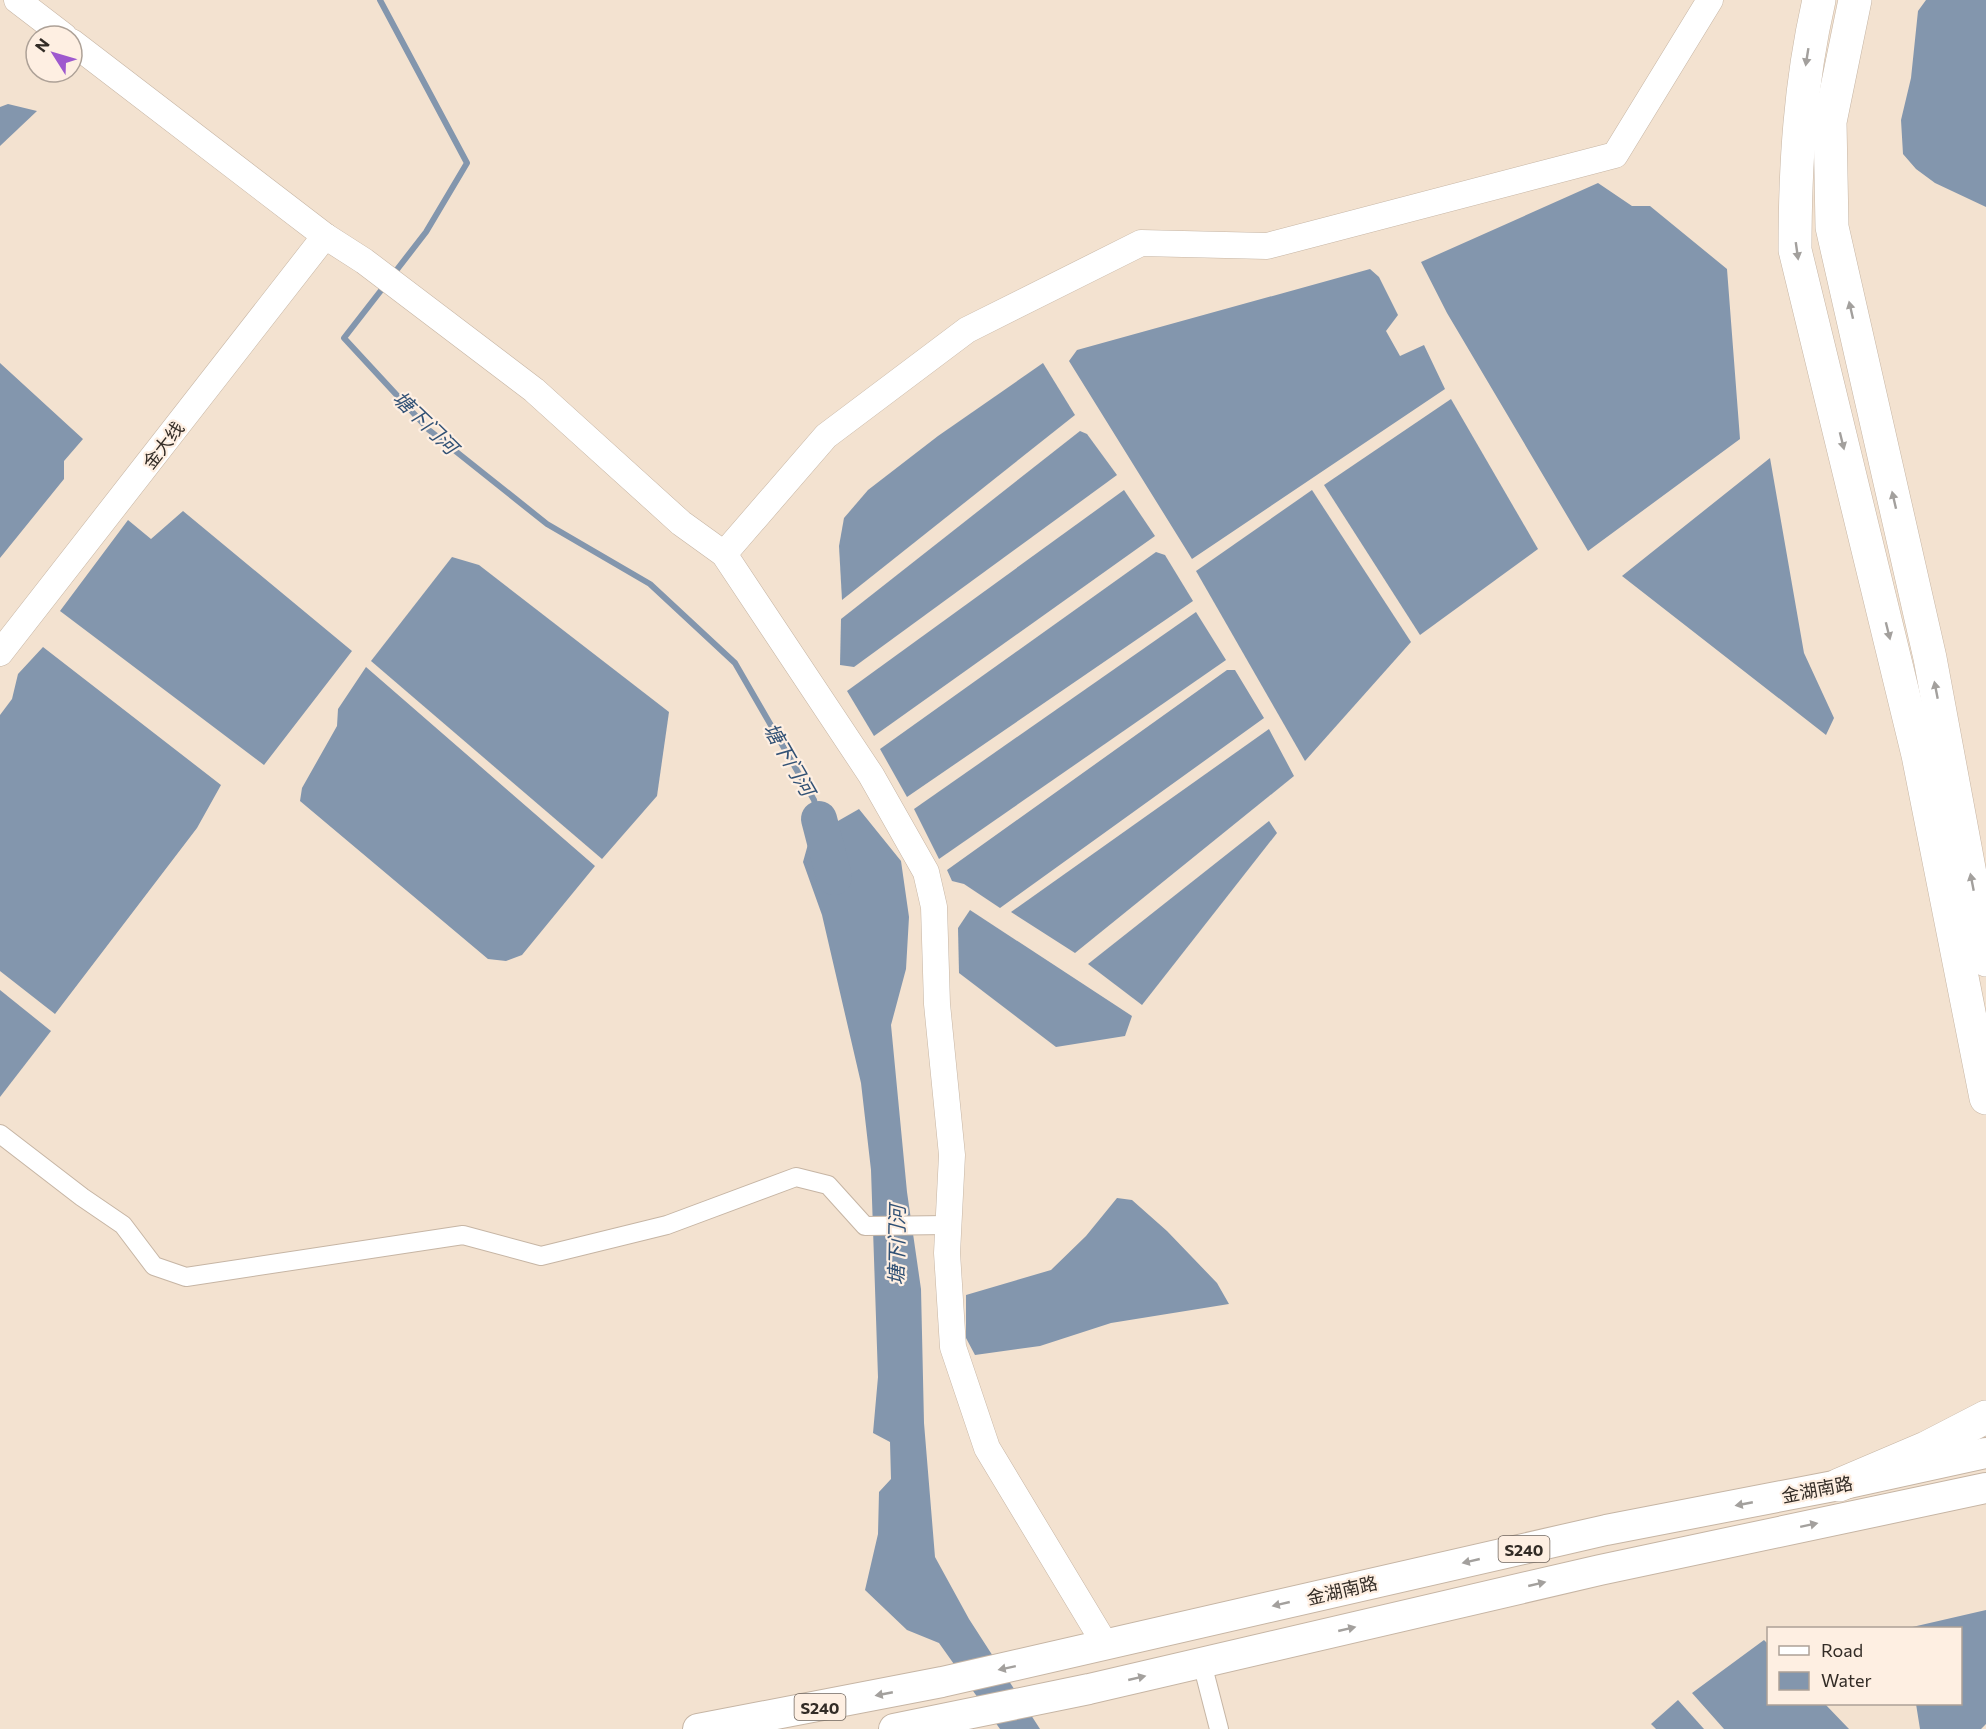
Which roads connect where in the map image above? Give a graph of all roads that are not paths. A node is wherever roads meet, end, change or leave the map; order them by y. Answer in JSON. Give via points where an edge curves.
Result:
{"nodes":[{"id":1,"x":17,"y":0,"type":"edge"},
{"id":2,"x":1710,"y":0,"type":"edge"},
{"id":3,"x":1819,"y":0,"type":"edge"},
{"id":4,"x":1855,"y":0,"type":"edge"},
{"id":5,"x":48,"y":24,"type":"edge"},
{"id":6,"x":84,"y":51,"type":"edge"},
{"id":7,"x":326,"y":236,"type":"junction"},
{"id":8,"x":724,"y":554,"type":"junction"},
{"id":9,"x":0,"y":654,"type":"edge"},
{"id":10,"x":1986,"y":960,"type":"edge"},
{"id":11,"x":1986,"y":1098,"type":"edge"},
{"id":12,"x":0,"y":1134,"type":"edge"},
{"id":13,"x":948,"y":1225,"type":"junction"},
{"id":14,"x":1986,"y":1417,"type":"edge"},
{"id":15,"x":1986,"y":1453,"type":"edge"},
{"id":16,"x":1839,"y":1485,"type":"junction"},
{"id":17,"x":1986,"y":1488,"type":"edge"},
{"id":18,"x":1105,"y":1644,"type":"junction"},
{"id":19,"x":1202,"y":1663,"type":"junction"},
{"id":20,"x":698,"y":1729,"type":"edge"},
{"id":21,"x":894,"y":1729,"type":"edge"},
{"id":22,"x":1219,"y":1729,"type":"edge"}],
"edges":[{"from":1,"to":5,"type":"street"},
{"from":2,"to":8,"type":"street","via":[[1615,154],[1267,246],[1141,243],[967,330],[826,436]]},
{"from":3,"to":11,"type":"highway","one_way":true,"via":[[1801,102],[1795,176],[1796,250],[1918,755]]},
{"from":10,"to":4,"type":"highway","one_way":true,"via":[[1930,658],[1832,227],[1830,122]]},
{"from":6,"to":7,"type":"street"},
{"from":7,"to":8,"type":"street","via":[[534,390],[681,523]]},
{"from":7,"to":9,"type":"street","name":"金大线"},
{"from":8,"to":13,"type":"street","via":[[871,775],[926,872],[934,908],[937,1004],[952,1155]]},
{"from":12,"to":13,"type":"street","via":[[123,1225],[154,1266],[186,1277],[463,1235],[541,1256],[667,1225],[796,1177],[828,1185],[865,1227]]},
{"from":13,"to":18,"type":"street","via":[[953,1347],[987,1448]]},
{"from":14,"to":16,"type":"highway"},
{"from":15,"to":16,"type":"main road","name":"金湖南路","number":"S240"},
{"from":16,"to":18,"type":"main road","name":"金湖南路","number":"S240","one_way":true,"via":[[1606,1530]]},
{"from":19,"to":17,"type":"main road","name":"金湖南路","number":"S240","one_way":true,"via":[[1600,1569]]},
{"from":18,"to":20,"type":"main road","name":"金湖南路","number":"S240","one_way":true,"via":[[942,1682]]},
{"from":21,"to":19,"type":"main road","name":"金湖南路","number":"S240","one_way":true},
{"from":19,"to":22,"type":"street"}]}
